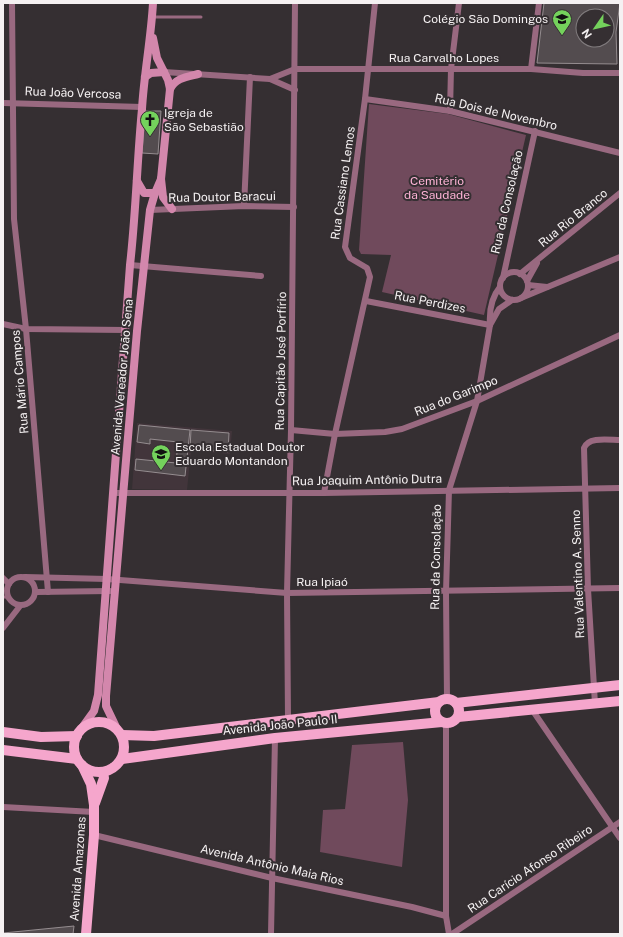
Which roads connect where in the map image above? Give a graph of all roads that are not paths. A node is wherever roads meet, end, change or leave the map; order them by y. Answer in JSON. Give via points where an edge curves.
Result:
{"nodes":[{"id":1,"x":12,"y":3,"type":"edge"},
{"id":2,"x":153,"y":3,"type":"edge"},
{"id":3,"x":295,"y":3,"type":"edge"},
{"id":4,"x":375,"y":3,"type":"edge"},
{"id":5,"x":459,"y":3,"type":"edge"},
{"id":6,"x":538,"y":3,"type":"edge"},
{"id":7,"x":153,"y":16,"type":"junction"},
{"id":8,"x":201,"y":17,"type":"dead end"},
{"id":9,"x":152,"y":31,"type":"junction"},
{"id":10,"x":368,"y":68,"type":"junction"},
{"id":11,"x":295,"y":69,"type":"junction"},
{"id":12,"x":451,"y":69,"type":"junction"},
{"id":13,"x":531,"y":69,"type":"junction"},
{"id":14,"x":164,"y":72,"type":"junction"},
{"id":15,"x":198,"y":74,"type":"junction"},
{"id":16,"x":619,"y":75,"type":"edge"},
{"id":17,"x":146,"y":77,"type":"junction"},
{"id":18,"x":250,"y":77,"type":"junction"},
{"id":19,"x":270,"y":79,"type":"junction"},
{"id":20,"x":170,"y":89,"type":"junction"},
{"id":21,"x":295,"y":90,"type":"junction"},
{"id":22,"x":365,"y":99,"type":"junction"},
{"id":23,"x":12,"y":102,"type":"junction"},
{"id":24,"x":3,"y":103,"type":"edge"},
{"id":25,"x":142,"y":107,"type":"junction"},
{"id":26,"x":450,"y":111,"type":"junction"},
{"id":27,"x":535,"y":131,"type":"junction"},
{"id":28,"x":620,"y":153,"type":"edge"},
{"id":29,"x":161,"y":179,"type":"junction"},
{"id":30,"x":136,"y":180,"type":"junction"},
{"id":31,"x":155,"y":193,"type":"junction"},
{"id":32,"x":620,"y":193,"type":"edge"},
{"id":33,"x":244,"y":206,"type":"junction"},
{"id":34,"x":294,"y":207,"type":"junction"},
{"id":35,"x":172,"y":209,"type":"junction"},
{"id":36,"x":150,"y":210,"type":"junction"},
{"id":37,"x":620,"y":257,"type":"edge"},
{"id":38,"x":539,"y":260,"type":"junction"},
{"id":39,"x":130,"y":265,"type":"junction"},
{"id":40,"x":145,"y":266,"type":"junction"},
{"id":41,"x":520,"y":274,"type":"junction"},
{"id":42,"x":261,"y":276,"type":"dead end"},
{"id":43,"x":503,"y":278,"type":"junction"},
{"id":44,"x":528,"y":283,"type":"junction"},
{"id":45,"x":500,"y":287,"type":"junction"},
{"id":46,"x":549,"y":287,"type":"junction"},
{"id":47,"x":522,"y":298,"type":"junction"},
{"id":48,"x":512,"y":300,"type":"junction"},
{"id":49,"x":366,"y":301,"type":"junction"},
{"id":50,"x":3,"y":324,"type":"edge"},
{"id":51,"x":490,"y":325,"type":"junction"},
{"id":52,"x":26,"y":329,"type":"junction"},
{"id":53,"x":126,"y":330,"type":"junction"},
{"id":54,"x":620,"y":335,"type":"edge"},
{"id":55,"x":477,"y":401,"type":"junction"},
{"id":56,"x":291,"y":430,"type":"junction"},
{"id":57,"x":335,"y":434,"type":"junction"},
{"id":58,"x":620,"y":440,"type":"edge"},
{"id":59,"x":586,"y":488,"type":"junction"},
{"id":60,"x":620,"y":488,"type":"edge"},
{"id":61,"x":449,"y":490,"type":"junction"},
{"id":62,"x":114,"y":493,"type":"junction"},
{"id":63,"x":124,"y":493,"type":"junction"},
{"id":64,"x":290,"y":493,"type":"junction"},
{"id":65,"x":324,"y":493,"type":"junction"},
{"id":66,"x":25,"y":577,"type":"junction"},
{"id":67,"x":3,"y":578,"type":"edge"},
{"id":68,"x":48,"y":579,"type":"junction"},
{"id":69,"x":107,"y":579,"type":"junction"},
{"id":70,"x":117,"y":580,"type":"junction"},
{"id":71,"x":9,"y":584,"type":"junction"},
{"id":72,"x":620,"y":588,"type":"edge"},
{"id":73,"x":588,"y":589,"type":"junction"},
{"id":74,"x":106,"y":591,"type":"junction"},
{"id":75,"x":36,"y":592,"type":"junction"},
{"id":76,"x":48,"y":592,"type":"junction"},
{"id":77,"x":115,"y":592,"type":"junction"},
{"id":78,"x":446,"y":592,"type":"junction"},
{"id":79,"x":287,"y":593,"type":"junction"},
{"id":80,"x":5,"y":597,"type":"edge"},
{"id":81,"x":20,"y":606,"type":"junction"},
{"id":82,"x":3,"y":628,"type":"edge"},
{"id":83,"x":620,"y":685,"type":"edge"},
{"id":84,"x":594,"y":688,"type":"junction"},
{"id":85,"x":620,"y":701,"type":"edge"},
{"id":86,"x":447,"y":702,"type":"junction"},
{"id":87,"x":595,"y":704,"type":"junction"},
{"id":88,"x":533,"y":711,"type":"junction"},
{"id":89,"x":458,"y":716,"type":"junction"},
{"id":90,"x":288,"y":719,"type":"junction"},
{"id":91,"x":444,"y":723,"type":"junction"},
{"id":92,"x":3,"y":732,"type":"edge"},
{"id":93,"x":119,"y":732,"type":"junction"},
{"id":94,"x":79,"y":733,"type":"junction"},
{"id":95,"x":172,"y":734,"type":"junction"},
{"id":96,"x":27,"y":735,"type":"junction"},
{"id":97,"x":275,"y":738,"type":"junction"},
{"id":98,"x":3,"y":750,"type":"edge"},
{"id":99,"x":173,"y":751,"type":"junction"},
{"id":100,"x":26,"y":753,"type":"junction"},
{"id":101,"x":122,"y":758,"type":"junction"},
{"id":102,"x":80,"y":762,"type":"junction"},
{"id":103,"x":103,"y":772,"type":"junction"},
{"id":104,"x":3,"y":807,"type":"edge"},
{"id":105,"x":94,"y":809,"type":"junction"},
{"id":106,"x":620,"y":822,"type":"edge"},
{"id":107,"x":612,"y":826,"type":"junction"},
{"id":108,"x":94,"y":835,"type":"junction"},
{"id":109,"x":620,"y":838,"type":"edge"},
{"id":110,"x":272,"y":878,"type":"junction"},
{"id":111,"x":446,"y":916,"type":"junction"},
{"id":112,"x":86,"y":934,"type":"edge"},
{"id":113,"x":271,"y":934,"type":"edge"},
{"id":114,"x":450,"y":934,"type":"edge"}],
"edges":[{"from":1,"to":23,"type":"street","name":"Rua Mário Campos"},
{"from":2,"to":7,"type":"main road","name":"Avenida Vereador João Sena"},
{"from":3,"to":11,"type":"street","name":"Rua Capitão José Porfírio"},
{"from":4,"to":10,"type":"street","name":"Rua Cassiano Lemos"},
{"from":5,"to":12,"type":"street"},
{"from":6,"to":13,"type":"street"},
{"from":7,"to":8,"type":"lane"},
{"from":7,"to":9,"type":"main road","name":"Avenida Vereador João Sena"},
{"from":9,"to":14,"type":"main road","name":"Avenida Vereador João Sena","via":[[157,58]]},
{"from":9,"to":17,"type":"main road","name":"Avenida Vereador João Sena"},
{"from":10,"to":11,"type":"street","name":"Rua Carvalho Lopes"},
{"from":10,"to":12,"type":"street","name":"Rua Carvalho Lopes"},
{"from":10,"to":22,"type":"street","name":"Rua Cassiano Lemos"},
{"from":11,"to":19,"type":"street","name":"Rua Carvalho Lopes"},
{"from":11,"to":21,"type":"street","name":"Rua Capitão José Porfírio"},
{"from":12,"to":13,"type":"street","name":"Rua Carvalho Lopes"},
{"from":12,"to":26,"type":"street"},
{"from":13,"to":16,"type":"street","name":"Rua Carvalho Lopes"},
{"from":14,"to":15,"type":"street","name":"Rua Carvalho Lopes"},
{"from":14,"to":17,"type":"main road","via":[[151,73]]},
{"from":14,"to":20,"type":"main road","name":"Avenida Vereador João Sena"},
{"from":15,"to":18,"type":"street","name":"Rua Carvalho Lopes"},
{"from":15,"to":20,"type":"main road","via":[[179,79]]},
{"from":17,"to":25,"type":"main road","name":"Avenida Vereador João Sena"},
{"from":18,"to":19,"type":"street","name":"Rua Carvalho Lopes"},
{"from":18,"to":33,"type":"street"},
{"from":19,"to":21,"type":"street","name":"Rua Carvalho Lopes"},
{"from":20,"to":29,"type":"main road","name":"Avenida Vereador João Sena"},
{"from":21,"to":34,"type":"street","name":"Rua Capitão José Porfírio"},
{"from":22,"to":26,"type":"street","name":"Rua Dois de Novembro"},
{"from":22,"to":49,"type":"street","name":"Rua Cassiano Lemos","via":[[345,247],[350,258],[370,272]]},
{"from":23,"to":24,"type":"street","name":"Rua João Vercosa"},
{"from":23,"to":25,"type":"street","name":"Rua João Vercosa"},
{"from":23,"to":52,"type":"street","name":"Rua Mário Campos","via":[[14,219]]},
{"from":25,"to":30,"type":"main road","name":"Avenida Vereador João Sena"},
{"from":26,"to":27,"type":"street","name":"Rua Dois de Novembro"},
{"from":27,"to":28,"type":"street","name":"Rua Dois de Novembro"},
{"from":27,"to":43,"type":"street","name":"Rua da Consolação"},
{"from":29,"to":31,"type":"main road","name":"Avenida Vereador João Sena"},
{"from":29,"to":35,"type":"main road","via":[[163,197]]},
{"from":30,"to":31,"type":"main road","via":[[144,193]]},
{"from":30,"to":39,"type":"main road","name":"Avenida Vereador João Sena","via":[[136,215]]},
{"from":31,"to":36,"type":"main road","name":"Avenida Vereador João Sena"},
{"from":32,"to":38,"type":"street","name":"Rua Rio Branco"},
{"from":33,"to":34,"type":"street","name":"Rua Doutor Baracui"},
{"from":33,"to":35,"type":"street","name":"Rua Doutor Baracui"},
{"from":34,"to":56,"type":"street","name":"Rua Capitão José Porfírio"},
{"from":35,"to":36,"type":"street","name":"Rua Doutor Baracui"},
{"from":36,"to":40,"type":"main road","name":"Avenida Vereador João Sena"},
{"from":37,"to":46,"type":"street"},
{"from":38,"to":41,"type":"street","name":"Rua Rio Branco"},
{"from":38,"to":44,"type":"street","name":"Rua Rio Branco"},
{"from":39,"to":40,"type":"street"},
{"from":39,"to":53,"type":"main road","name":"Avenida Vereador João Sena"},
{"from":40,"to":42,"type":"street"},
{"from":40,"to":63,"type":"main road","name":"Avenida Vereador João Sena"},
{"from":41,"to":43,"type":"street","via":[[511,272]]},
{"from":41,"to":44,"type":"street"},
{"from":43,"to":45,"type":"street"},
{"from":44,"to":46,"type":"street"},
{"from":44,"to":47,"type":"street","via":[[527,292]]},
{"from":45,"to":48,"type":"street","via":[[504,296]]},
{"from":45,"to":51,"type":"street","name":"Rua da Consolação","via":[[494,294]]},
{"from":46,"to":47,"type":"street"},
{"from":47,"to":48,"type":"street"},
{"from":48,"to":51,"type":"street","name":"Rua da Consolação","via":[[499,309]]},
{"from":49,"to":51,"type":"street","name":"Rua Perdizes"},
{"from":49,"to":57,"type":"street","name":"Rua Cassiano Lemos"},
{"from":50,"to":52,"type":"street"},
{"from":51,"to":55,"type":"street","name":"Rua da Consolação"},
{"from":52,"to":53,"type":"street"},
{"from":52,"to":68,"type":"street","name":"Rua Mário Campos"},
{"from":53,"to":62,"type":"main road","name":"Avenida Vereador João Sena"},
{"from":54,"to":55,"type":"street","name":"Rua do Garimpo"},
{"from":55,"to":57,"type":"street","name":"Rua do Garimpo","via":[[402,429]]},
{"from":55,"to":61,"type":"street","name":"Rua da Consolação"},
{"from":56,"to":57,"type":"street","name":"Rua do Garimpo"},
{"from":56,"to":64,"type":"street","name":"Rua Capitão José Porfírio"},
{"from":57,"to":65,"type":"street","name":"Rua Cassiano Lemos"},
{"from":58,"to":59,"type":"street","name":"Rua Valentino A. Senno","via":[[591,441],[584,448]]},
{"from":59,"to":60,"type":"street","name":"Rua Joaquim Antônio Dutra"},
{"from":59,"to":61,"type":"street","name":"Rua Joaquim Antônio Dutra"},
{"from":59,"to":73,"type":"street","name":"Rua Valentino A. Senno"},
{"from":61,"to":65,"type":"street","name":"Rua Joaquim Antônio Dutra"},
{"from":61,"to":78,"type":"street","name":"Rua da Consolação"},
{"from":62,"to":63,"type":"street","name":"Rua Joaquim Antônio Dutra"},
{"from":62,"to":69,"type":"main road","name":"Avenida Vereador João Sena"},
{"from":63,"to":64,"type":"street","name":"Rua Joaquim Antônio Dutra"},
{"from":63,"to":70,"type":"main road","name":"Avenida Vereador João Sena"},
{"from":64,"to":65,"type":"street","name":"Rua Joaquim Antônio Dutra"},
{"from":64,"to":79,"type":"street","name":"Rua Capitão José Porfírio"},
{"from":66,"to":68,"type":"street","name":"Rua Ipiaó"},
{"from":66,"to":71,"type":"street","name":"Rua Ipiaó","via":[[16,578]]},
{"from":66,"to":75,"type":"street","via":[[32,583]]},
{"from":67,"to":71,"type":"street"},
{"from":68,"to":69,"type":"street","name":"Rua Ipiaó"},
{"from":68,"to":76,"type":"street","name":"Rua Mário Campos"},
{"from":69,"to":70,"type":"street","name":"Rua Ipiaó"},
{"from":69,"to":74,"type":"main road","name":"Avenida Vereador João Sena"},
{"from":70,"to":77,"type":"main road","name":"Avenida Vereador João Sena"},
{"from":70,"to":79,"type":"street","name":"Rua Ipiaó"},
{"from":71,"to":80,"type":"street"},
{"from":72,"to":73,"type":"street","name":"Rua Ipiaó"},
{"from":73,"to":78,"type":"street","name":"Rua Ipiaó"},
{"from":73,"to":84,"type":"street","name":"Rua Valentino A. Senno"},
{"from":74,"to":76,"type":"street"},
{"from":74,"to":77,"type":"street"},
{"from":74,"to":94,"type":"main road","name":"Avenida Vereador João Sena","via":[[98,695],[94,711]]},
{"from":75,"to":76,"type":"street"},
{"from":75,"to":81,"type":"street","via":[[32,600]]},
{"from":77,"to":93,"type":"main road","name":"Avenida Vereador João Sena","via":[[106,706]]},
{"from":78,"to":79,"type":"street","name":"Rua Ipiaó"},
{"from":78,"to":86,"type":"street","name":"Rua da Consolação"},
{"from":79,"to":90,"type":"street","name":"Rua Capitão José Porfírio"},
{"from":80,"to":81,"type":"street"},
{"from":81,"to":82,"type":"street"},
{"from":83,"to":84,"type":"main road","name":"Avenida João Paulo II"},
{"from":84,"to":86,"type":"main road","name":"Avenida João Paulo II"},
{"from":84,"to":87,"type":"street","name":"Rua Valentino A. Senno"},
{"from":85,"to":87,"type":"main road"},
{"from":86,"to":89,"type":"main road","via":[[459,712]]},
{"from":86,"to":90,"type":"main road","name":"Avenida João Paulo II"},
{"from":86,"to":91,"type":"main road","via":[[436,706],[436,715]]},
{"from":87,"to":88,"type":"main road"},
{"from":88,"to":89,"type":"main road"},
{"from":88,"to":107,"type":"street"},
{"from":89,"to":91,"type":"main road","via":[[455,720]]},
{"from":90,"to":95,"type":"main road","name":"Avenida João Paulo II"},
{"from":91,"to":97,"type":"main road","name":"Avenida João Paulo II"},
{"from":91,"to":111,"type":"street"},
{"from":92,"to":96,"type":"main road"},
{"from":93,"to":94,"type":"main road","via":[[105,722],[99,722],[86,725]]},
{"from":93,"to":95,"type":"main road","name":"Avenida João Paulo II","via":[[136,736]]},
{"from":93,"to":101,"type":"main road","via":[[124,751]]},
{"from":94,"to":96,"type":"main road","via":[[41,737]]},
{"from":94,"to":102,"type":"main road","via":[[74,743]]},
{"from":95,"to":99,"type":"main road"},
{"from":96,"to":100,"type":"main road","via":[[21,744]]},
{"from":97,"to":99,"type":"main road","name":"Avenida João Paulo II"},
{"from":97,"to":110,"type":"street"},
{"from":98,"to":100,"type":"main road"},
{"from":99,"to":101,"type":"main road","name":"Avenida João Paulo II"},
{"from":100,"to":102,"type":"main road"},
{"from":101,"to":103,"type":"main road","via":[[111,769]]},
{"from":102,"to":103,"type":"main road","via":[[88,770]]},
{"from":102,"to":105,"type":"main road","via":[[91,784]]},
{"from":103,"to":105,"type":"main road","via":[[104,778]]},
{"from":104,"to":105,"type":"street"},
{"from":105,"to":108,"type":"main road","name":"Avenida Amazonas"},
{"from":106,"to":107,"type":"street","name":"Rua Carício Afonso Ribeiro"},
{"from":107,"to":109,"type":"street"},
{"from":107,"to":114,"type":"street","name":"Rua Carício Afonso Ribeiro"},
{"from":108,"to":110,"type":"street","name":"Avenida Antônio Maia Rios"},
{"from":108,"to":112,"type":"main road","name":"Avenida Amazonas"},
{"from":110,"to":111,"type":"street","name":"Avenida Antônio Maia Rios"},
{"from":110,"to":113,"type":"street"},
{"from":111,"to":114,"type":"street"}]}
